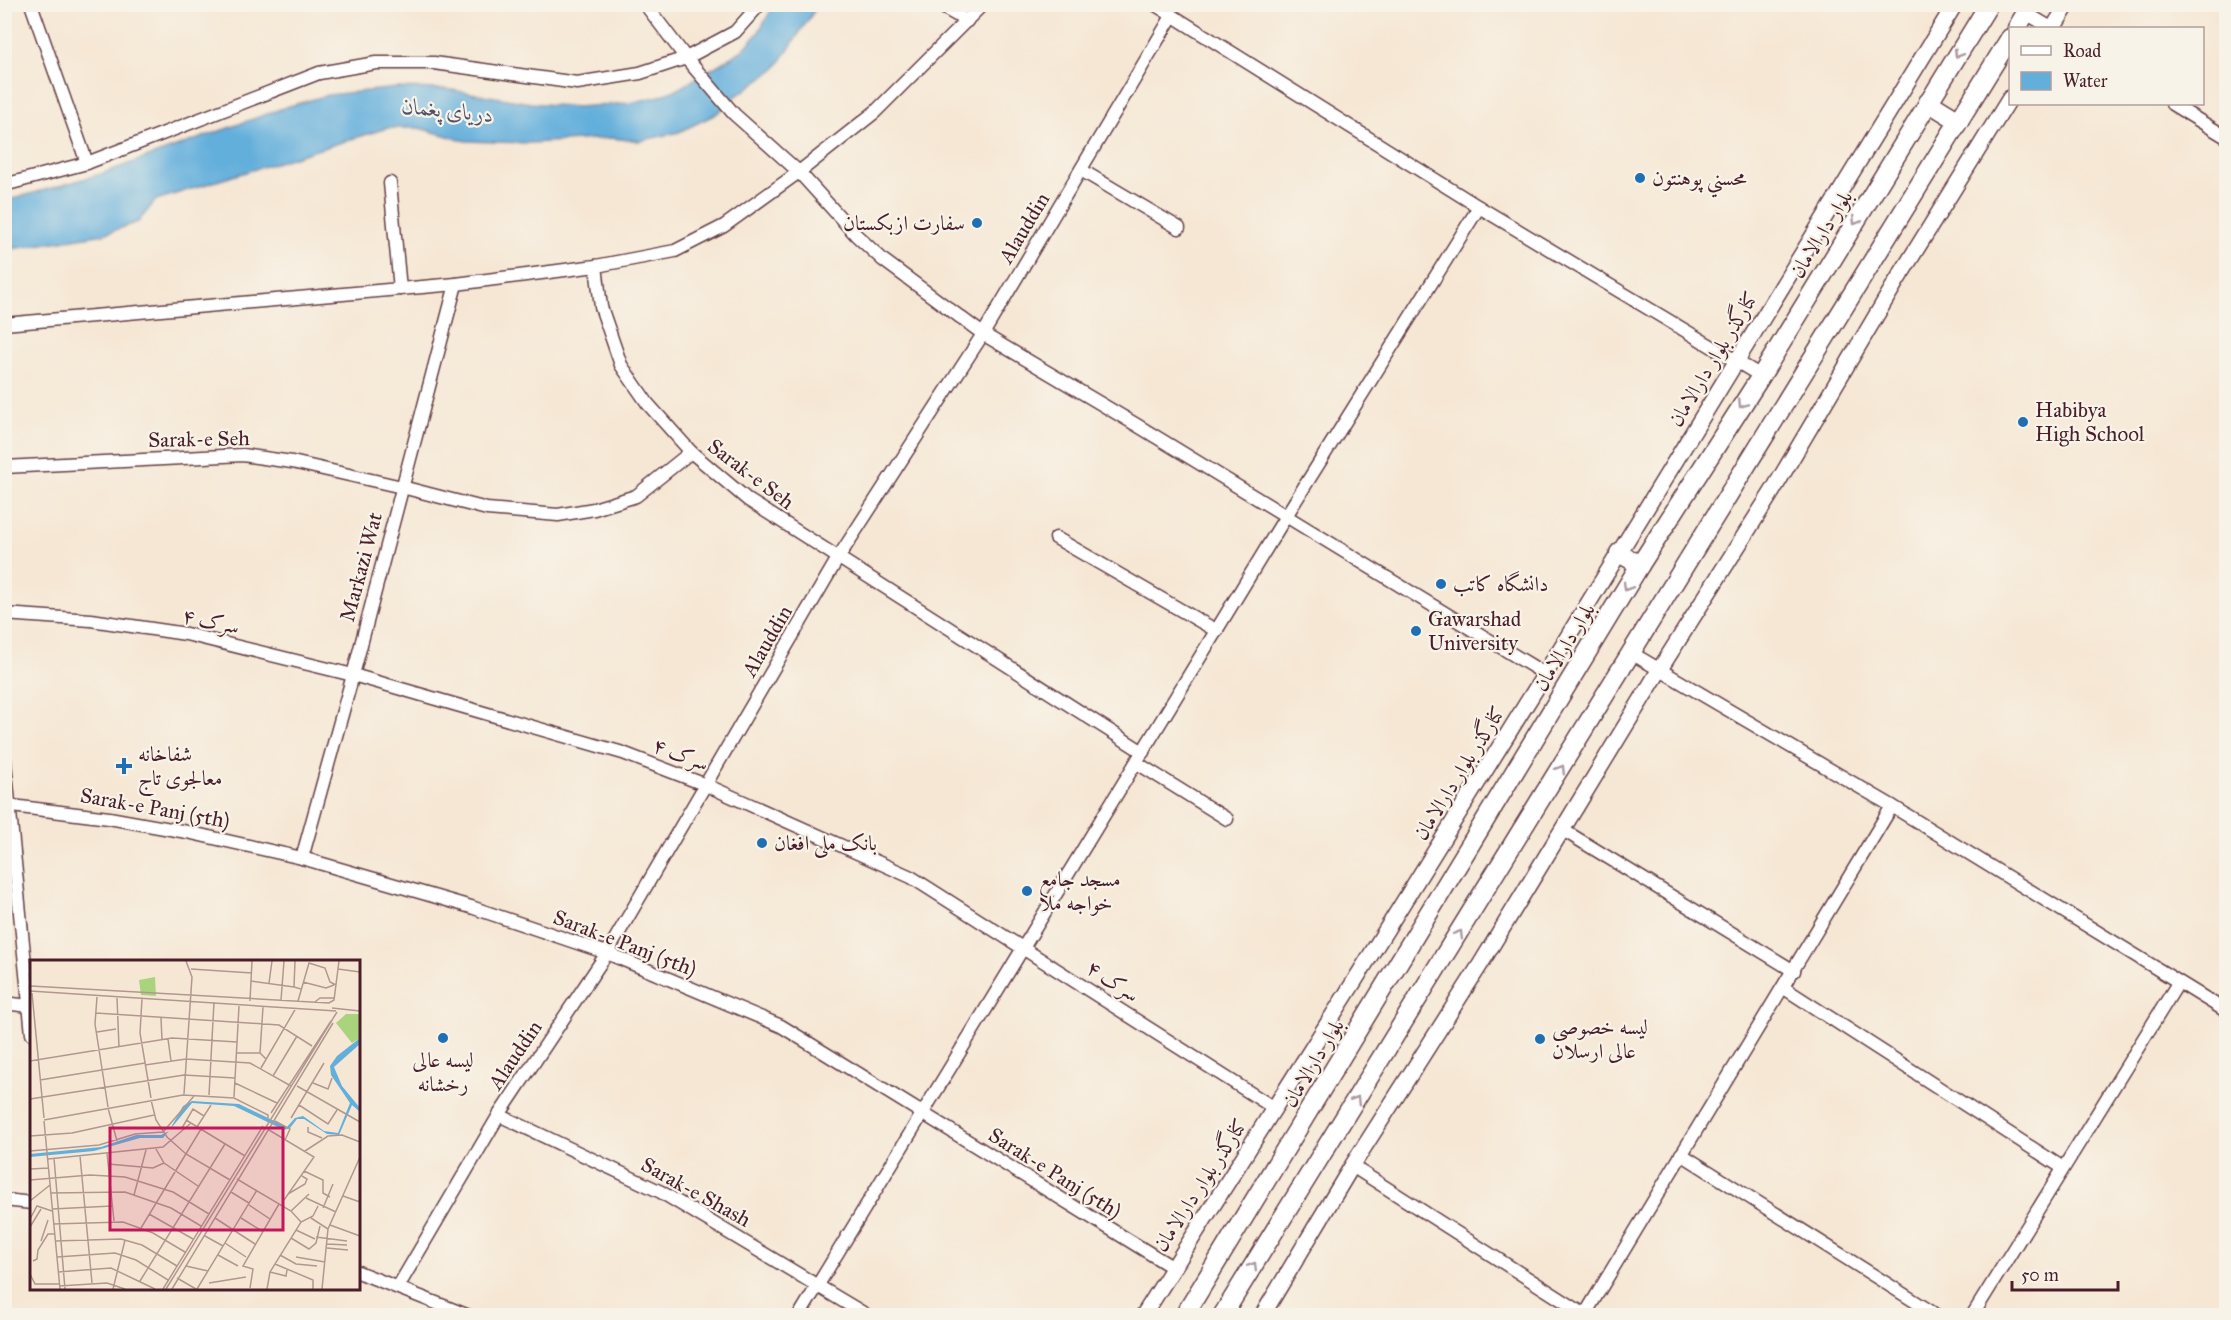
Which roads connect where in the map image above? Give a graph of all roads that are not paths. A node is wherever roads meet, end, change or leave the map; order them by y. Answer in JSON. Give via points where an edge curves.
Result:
{"nodes":[{"id":1,"x":31,"y":4,"type":"edge"},
{"id":2,"x":645,"y":4,"type":"edge"},
{"id":3,"x":760,"y":4,"type":"edge"},
{"id":4,"x":937,"y":4,"type":"edge"},
{"id":5,"x":983,"y":4,"type":"edge"},
{"id":6,"x":1154,"y":4,"type":"edge"},
{"id":7,"x":1955,"y":4,"type":"edge"},
{"id":8,"x":1989,"y":4,"type":"edge"},
{"id":9,"x":2068,"y":4,"type":"edge"},
{"id":10,"x":2025,"y":15,"type":"edge"},
{"id":11,"x":1172,"y":16,"type":"junction"},
{"id":12,"x":967,"y":21,"type":"junction"},
{"id":13,"x":2050,"y":27,"type":"edge"},
{"id":14,"x":2053,"y":27,"type":"edge"},
{"id":15,"x":2009,"y":40,"type":"edge"},
{"id":16,"x":688,"y":61,"type":"junction"},
{"id":17,"x":2009,"y":100,"type":"edge"},
{"id":18,"x":1929,"y":102,"type":"junction"},
{"id":19,"x":2174,"y":105,"type":"edge"},
{"id":20,"x":1959,"y":121,"type":"junction"},
{"id":21,"x":2226,"y":137,"type":"edge"},
{"id":22,"x":87,"y":163,"type":"junction"},
{"id":23,"x":1081,"y":170,"type":"junction"},
{"id":24,"x":798,"y":171,"type":"junction"},
{"id":25,"x":390,"y":183,"type":"dead end"},
{"id":26,"x":4,"y":185,"type":"edge"},
{"id":27,"x":1479,"y":207,"type":"junction"},
{"id":28,"x":1179,"y":228,"type":"dead end"},
{"id":29,"x":596,"y":266,"type":"junction"},
{"id":30,"x":456,"y":284,"type":"junction"},
{"id":31,"x":400,"y":289,"type":"junction"},
{"id":32,"x":4,"y":324,"type":"edge"},
{"id":33,"x":983,"y":334,"type":"junction"},
{"id":34,"x":1736,"y":361,"type":"junction"},
{"id":35,"x":1761,"y":376,"type":"junction"},
{"id":36,"x":691,"y":452,"type":"junction"},
{"id":37,"x":4,"y":467,"type":"edge"},
{"id":38,"x":402,"y":487,"type":"junction"},
{"id":39,"x":1286,"y":516,"type":"junction"},
{"id":40,"x":1056,"y":538,"type":"dead end"},
{"id":41,"x":1619,"y":553,"type":"junction"},
{"id":42,"x":838,"y":558,"type":"junction"},
{"id":43,"x":1640,"y":565,"type":"junction"},
{"id":44,"x":4,"y":614,"type":"edge"},
{"id":45,"x":1217,"y":631,"type":"junction"},
{"id":46,"x":1632,"y":654,"type":"junction"},
{"id":47,"x":1660,"y":669,"type":"junction"},
{"id":48,"x":1545,"y":674,"type":"junction"},
{"id":49,"x":353,"y":675,"type":"junction"},
{"id":50,"x":4,"y":752,"type":"edge"},
{"id":51,"x":1140,"y":758,"type":"junction"},
{"id":52,"x":706,"y":785,"type":"junction"},
{"id":53,"x":7,"y":805,"type":"edge"},
{"id":54,"x":1892,"y":806,"type":"junction"},
{"id":55,"x":1227,"y":819,"type":"dead end"},
{"id":56,"x":1563,"y":830,"type":"junction"},
{"id":57,"x":302,"y":858,"type":"junction"},
{"id":58,"x":1024,"y":947,"type":"junction"},
{"id":59,"x":607,"y":953,"type":"junction"},
{"id":60,"x":1794,"y":971,"type":"junction"},
{"id":61,"x":2178,"y":982,"type":"junction"},
{"id":62,"x":1784,"y":988,"type":"junction"},
{"id":63,"x":4,"y":1003,"type":"edge"},
{"id":64,"x":29,"y":1006,"type":"junction"},
{"id":65,"x":2226,"y":1011,"type":"edge"},
{"id":66,"x":30,"y":1015,"type":"edge"},
{"id":67,"x":1274,"y":1108,"type":"junction"},
{"id":68,"x":922,"y":1114,"type":"junction"},
{"id":69,"x":499,"y":1115,"type":"junction"},
{"id":70,"x":1681,"y":1154,"type":"junction"},
{"id":71,"x":1352,"y":1166,"type":"junction"},
{"id":72,"x":2064,"y":1168,"type":"junction"},
{"id":73,"x":4,"y":1200,"type":"edge"},
{"id":74,"x":30,"y":1203,"type":"edge"},
{"id":75,"x":1172,"y":1267,"type":"junction"},
{"id":76,"x":360,"y":1273,"type":"edge"},
{"id":77,"x":818,"y":1286,"type":"junction"},
{"id":78,"x":398,"y":1287,"type":"junction"},
{"id":79,"x":1585,"y":1315,"type":"edge"},
{"id":80,"x":469,"y":1316,"type":"edge"},
{"id":81,"x":800,"y":1316,"type":"edge"},
{"id":82,"x":868,"y":1316,"type":"edge"},
{"id":83,"x":1143,"y":1316,"type":"edge"},
{"id":84,"x":1184,"y":1316,"type":"edge"},
{"id":85,"x":1222,"y":1316,"type":"edge"},
{"id":86,"x":1262,"y":1316,"type":"edge"},
{"id":87,"x":1938,"y":1316,"type":"edge"},
{"id":88,"x":1972,"y":1316,"type":"edge"}],
"edges":[{"from":1,"to":22,"type":"street"},
{"from":2,"to":16,"type":"street"},
{"from":3,"to":16,"type":"street","via":[[735,32]]},
{"from":4,"to":12,"type":"street"},
{"from":5,"to":12,"type":"street"},
{"from":6,"to":11,"type":"street"},
{"from":7,"to":34,"type":"street","name":"کنارگذر بلوار دارالامان"},
{"from":8,"to":18,"type":"main road","name":"بلوار دارالامان","one_way":true},
{"from":9,"to":14,"type":"street"},
{"from":10,"to":13,"type":"street"},
{"from":11,"to":23,"type":"street","name":"Alauddin"},
{"from":11,"to":27,"type":"street"},
{"from":12,"to":24,"type":"street","via":[[875,112]]},
{"from":15,"to":20,"type":"main road"},
{"from":16,"to":22,"type":"street","via":[[577,84],[434,63],[376,63],[320,73]]},
{"from":16,"to":24,"type":"street","via":[[734,114]]},
{"from":17,"to":47,"type":"street"},
{"from":18,"to":20,"type":"main road"},
{"from":18,"to":35,"type":"main road","name":"بلوار دارالامان","one_way":true},
{"from":19,"to":21,"type":"street"},
{"from":20,"to":46,"type":"main road"},
{"from":22,"to":26,"type":"street"},
{"from":23,"to":28,"type":"street"},
{"from":23,"to":33,"type":"street","name":"Alauddin"},
{"from":24,"to":29,"type":"street","via":[[724,226],[675,251]]},
{"from":24,"to":33,"type":"street","via":[[883,260]]},
{"from":25,"to":31,"type":"street"},
{"from":27,"to":34,"type":"street"},
{"from":27,"to":39,"type":"street"},
{"from":29,"to":30,"type":"street"},
{"from":29,"to":36,"type":"street","via":[[601,307],[621,365],[648,404]]},
{"from":30,"to":31,"type":"street"},
{"from":30,"to":38,"type":"street","name":"Markazi Wat"},
{"from":31,"to":32,"type":"street"},
{"from":33,"to":39,"type":"street"},
{"from":33,"to":42,"type":"street","name":"Alauddin"},
{"from":34,"to":35,"type":"street"},
{"from":34,"to":41,"type":"street","name":"کنارگذر بلوار دارالامان"},
{"from":35,"to":43,"type":"main road","name":"بلوار دارالامان","one_way":true},
{"from":36,"to":38,"type":"street","name":"Sarak-e Seh","via":[[636,496],[558,515],[487,509]]},
{"from":36,"to":42,"type":"street","name":"Sarak-e Seh","via":[[748,500]]},
{"from":37,"to":38,"type":"street","name":"Sarak-e Seh","via":[[243,455]]},
{"from":38,"to":49,"type":"street","name":"Markazi Wat"},
{"from":39,"to":45,"type":"street"},
{"from":39,"to":48,"type":"street"},
{"from":40,"to":45,"type":"street"},
{"from":41,"to":43,"type":"main road"},
{"from":41,"to":48,"type":"street","name":"کنارگذر بلوار دارالامان"},
{"from":42,"to":51,"type":"street","name":"Sarak-e Seh"},
{"from":42,"to":52,"type":"street","name":"Alauddin"},
{"from":43,"to":84,"type":"main road","name":"بلوار دارالامان","one_way":true},
{"from":44,"to":49,"type":"street","name":"سرک ۴","via":[[91,620],[186,634]]},
{"from":45,"to":51,"type":"street"},
{"from":46,"to":47,"type":"street"},
{"from":85,"to":46,"type":"main road","one_way":true},
{"from":47,"to":54,"type":"street"},
{"from":47,"to":56,"type":"street"},
{"from":48,"to":67,"type":"street","name":"کنارگذر بلوار دارالامان"},
{"from":49,"to":52,"type":"street","name":"سرک ۴","via":[[623,753]]},
{"from":49,"to":57,"type":"street","name":"Markazi Wat"},
{"from":50,"to":53,"type":"street"},
{"from":51,"to":55,"type":"street","name":"Sarak-e Seh"},
{"from":51,"to":58,"type":"street"},
{"from":52,"to":58,"type":"street","name":"سرک ۴","via":[[911,877]]},
{"from":52,"to":59,"type":"street","name":"Alauddin"},
{"from":53,"to":57,"type":"street","name":"Sarak-e Panj (5th)","via":[[176,830]]},
{"from":53,"to":64,"type":"street"},
{"from":54,"to":60,"type":"street"},
{"from":54,"to":61,"type":"street"},
{"from":56,"to":60,"type":"street"},
{"from":56,"to":71,"type":"street"},
{"from":57,"to":59,"type":"street","name":"Sarak-e Panj (5th)","via":[[471,907]]},
{"from":58,"to":67,"type":"street","name":"سرک ۴"},
{"from":58,"to":68,"type":"street"},
{"from":59,"to":68,"type":"street","name":"Sarak-e Panj (5th)","via":[[781,1026]]},
{"from":59,"to":69,"type":"street","name":"Alauddin"},
{"from":60,"to":62,"type":"street"},
{"from":61,"to":65,"type":"street"},
{"from":61,"to":72,"type":"street"},
{"from":62,"to":70,"type":"street"},
{"from":62,"to":72,"type":"street"},
{"from":63,"to":64,"type":"street"},
{"from":64,"to":66,"type":"street"},
{"from":67,"to":75,"type":"street","name":"کنارگذر بلوار دارالامان"},
{"from":68,"to":75,"type":"street","name":"Sarak-e Panj (5th)"},
{"from":68,"to":77,"type":"street"},
{"from":69,"to":77,"type":"street","name":"Sarak-e Shash","via":[[661,1192]]},
{"from":69,"to":78,"type":"street","name":"Alauddin"},
{"from":70,"to":79,"type":"street"},
{"from":70,"to":87,"type":"street"},
{"from":71,"to":79,"type":"street"},
{"from":71,"to":86,"type":"street"},
{"from":72,"to":88,"type":"street"},
{"from":73,"to":74,"type":"street"},
{"from":75,"to":83,"type":"street","name":"کنارگذر بلوار دارالامان"},
{"from":76,"to":78,"type":"street"},
{"from":77,"to":81,"type":"street"},
{"from":77,"to":82,"type":"street","name":"Sarak-e Shash"},
{"from":78,"to":80,"type":"street"}]}
